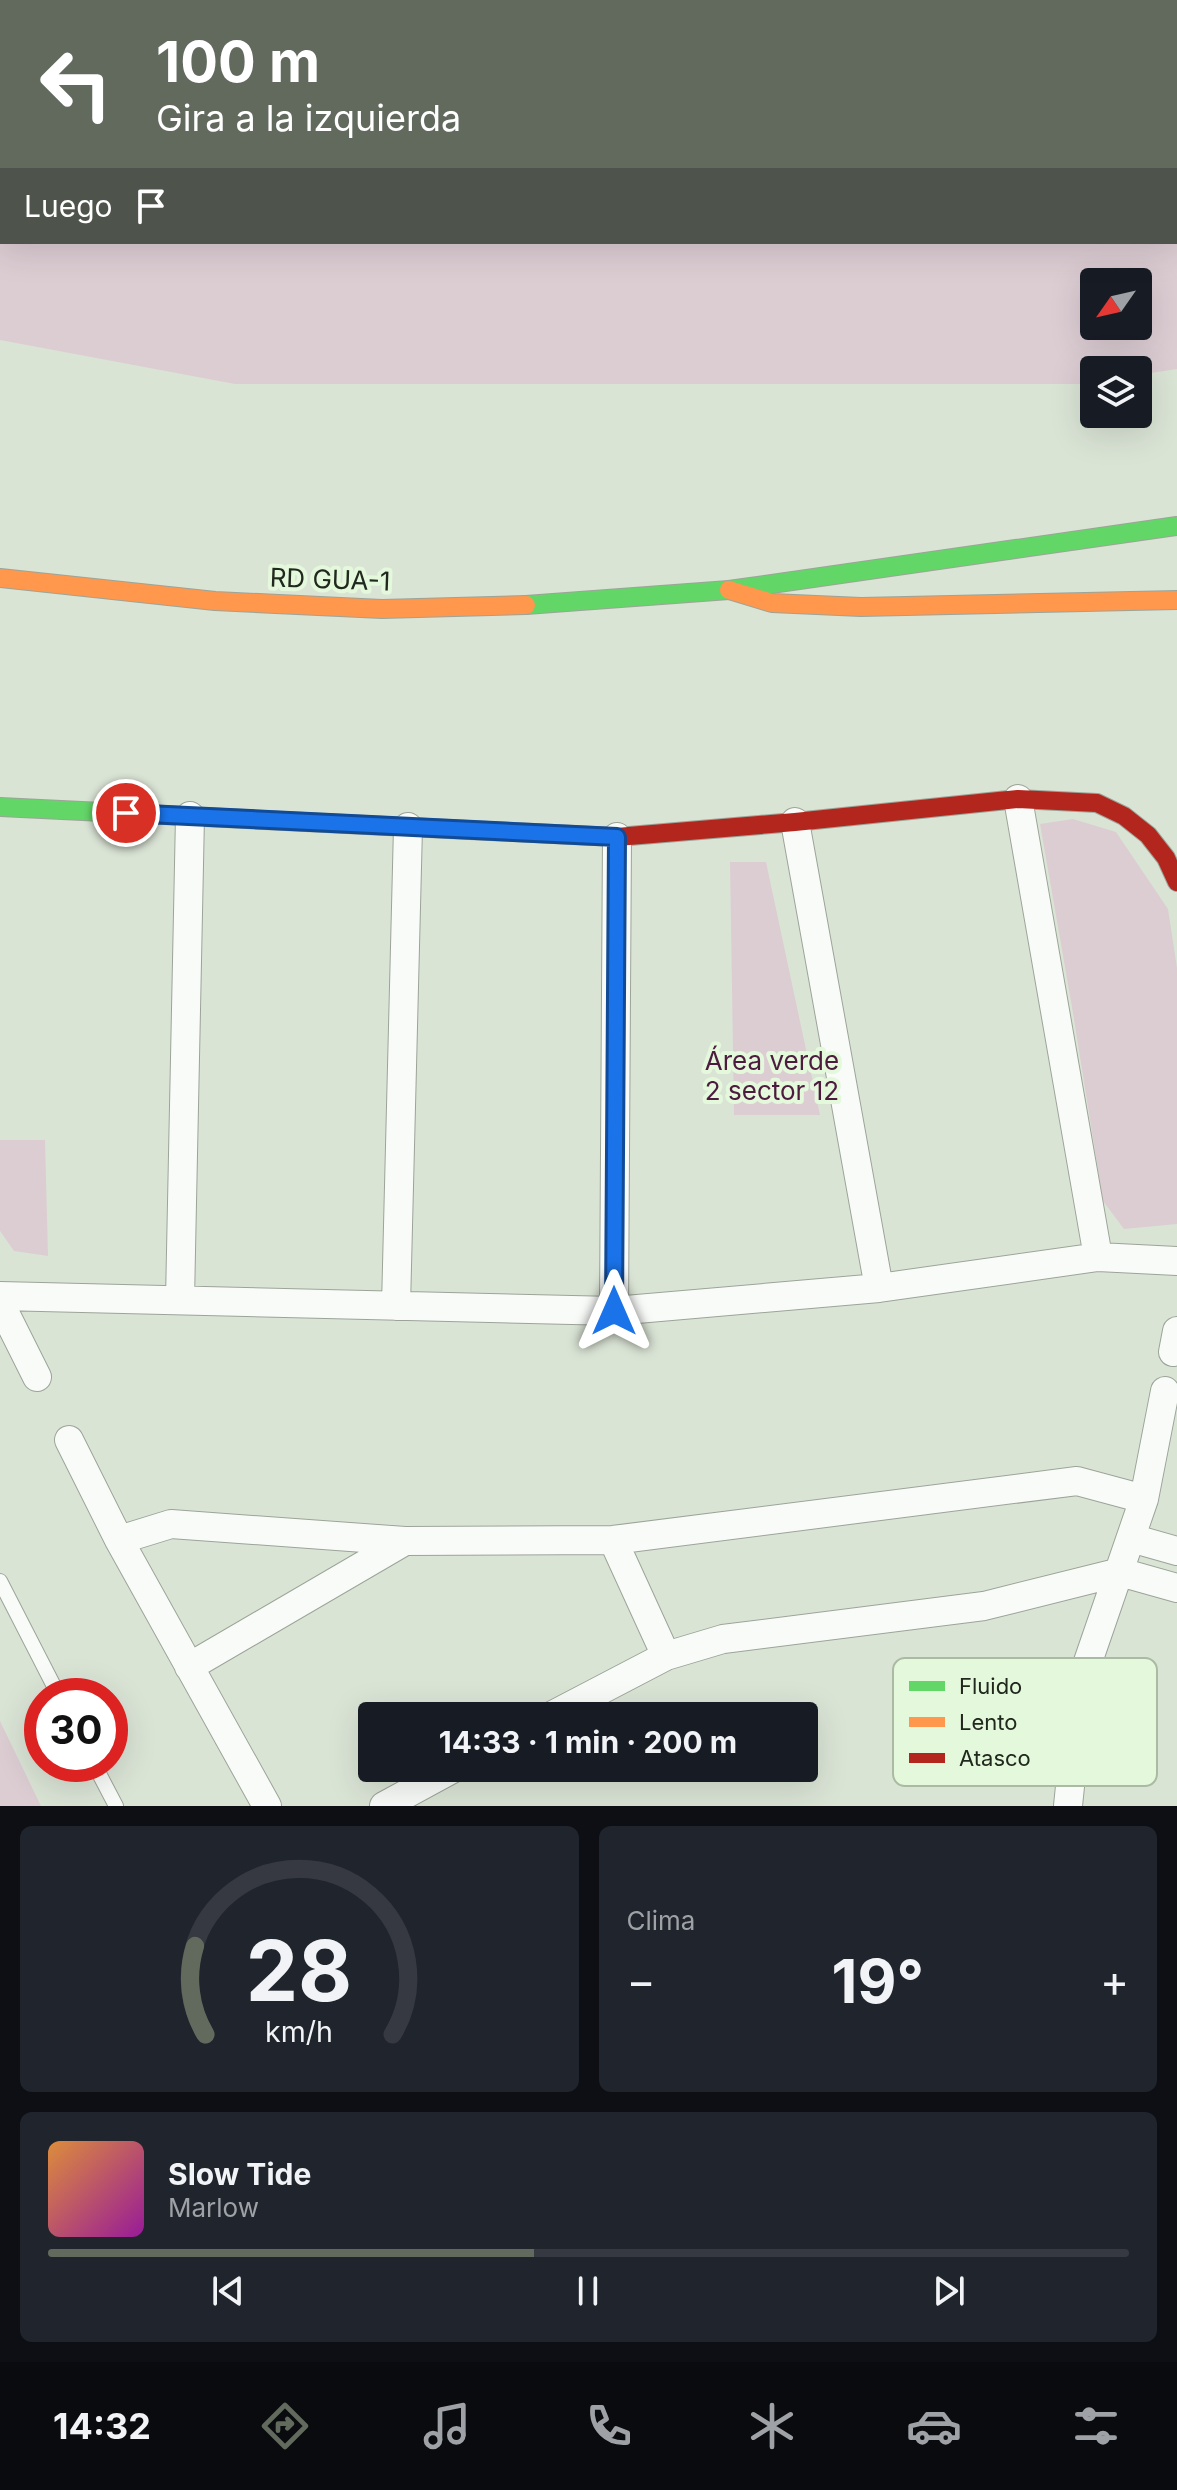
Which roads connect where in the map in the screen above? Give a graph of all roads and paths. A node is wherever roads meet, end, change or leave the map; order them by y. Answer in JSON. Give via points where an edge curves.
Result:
{"nodes":[{"id":1,"x":1177,"y":526,"type":"edge"},
{"id":2,"x":0,"y":578,"type":"edge"},
{"id":3,"x":729,"y":590,"type":"junction"},
{"id":4,"x":1177,"y":600,"type":"edge"},
{"id":5,"x":1018,"y":799,"type":"junction"},
{"id":6,"x":0,"y":807,"type":"edge"},
{"id":7,"x":190,"y":816,"type":"junction"},
{"id":8,"x":795,"y":822,"type":"junction"},
{"id":9,"x":408,"y":827,"type":"junction"},
{"id":10,"x":617,"y":837,"type":"junction"},
{"id":11,"x":1177,"y":882,"type":"edge"},
{"id":12,"x":1098,"y":1257,"type":"junction"},
{"id":13,"x":1177,"y":1261,"type":"edge"},
{"id":14,"x":879,"y":1288,"type":"junction"},
{"id":15,"x":0,"y":1296,"type":"edge"},
{"id":16,"x":180,"y":1300,"type":"junction"},
{"id":17,"x":0,"y":1303,"type":"edge"},
{"id":18,"x":396,"y":1306,"type":"junction"},
{"id":19,"x":614,"y":1311,"type":"junction"},
{"id":20,"x":37,"y":1377,"type":"dead end"},
{"id":21,"x":1165,"y":1391,"type":"dead end"},
{"id":22,"x":69,"y":1440,"type":"dead end"},
{"id":23,"x":1144,"y":1499,"type":"junction"},
{"id":24,"x":1131,"y":1538,"type":"junction"},
{"id":25,"x":119,"y":1540,"type":"junction"},
{"id":26,"x":613,"y":1540,"type":"junction"},
{"id":27,"x":405,"y":1541,"type":"junction"},
{"id":28,"x":1177,"y":1551,"type":"edge"},
{"id":29,"x":1120,"y":1572,"type":"junction"},
{"id":30,"x":0,"y":1581,"type":"edge"},
{"id":31,"x":1177,"y":1588,"type":"edge"},
{"id":32,"x":666,"y":1656,"type":"junction"},
{"id":33,"x":1090,"y":1658,"type":"edge"},
{"id":34,"x":189,"y":1667,"type":"junction"},
{"id":35,"x":50,"y":1678,"type":"edge"},
{"id":36,"x":578,"y":1702,"type":"edge"},
{"id":37,"x":103,"y":1782,"type":"edge"},
{"id":38,"x":428,"y":1782,"type":"edge"},
{"id":39,"x":1070,"y":1786,"type":"edge"},
{"id":40,"x":116,"y":1806,"type":"edge"},
{"id":41,"x":267,"y":1806,"type":"edge"},
{"id":42,"x":384,"y":1806,"type":"edge"},
{"id":43,"x":1068,"y":1806,"type":"edge"}],
"edges":[{"from":1,"to":3,"type":"main road","name":"RD GUA-1"},
{"from":2,"to":3,"type":"main road","name":"RD GUA-1","via":[[215,601],[382,609],[548,604]]},
{"from":3,"to":4,"type":"main road","via":[[772,603],[861,607]]},
{"from":5,"to":8,"type":"main road"},
{"from":5,"to":11,"type":"main road","via":[[1097,803],[1124,816],[1148,835]]},
{"from":5,"to":12,"type":"street"},
{"from":6,"to":7,"type":"main road"},
{"from":7,"to":9,"type":"main road"},
{"from":7,"to":16,"type":"street"},
{"from":8,"to":10,"type":"main road"},
{"from":8,"to":14,"type":"street"},
{"from":9,"to":10,"type":"main road"},
{"from":9,"to":18,"type":"street"},
{"from":10,"to":19,"type":"street"},
{"from":12,"to":13,"type":"street"},
{"from":12,"to":14,"type":"street"},
{"from":14,"to":19,"type":"street"},
{"from":15,"to":16,"type":"street"},
{"from":16,"to":18,"type":"street"},
{"from":17,"to":20,"type":"street"},
{"from":18,"to":19,"type":"street"},
{"from":21,"to":23,"type":"street"},
{"from":22,"to":25,"type":"street"},
{"from":23,"to":24,"type":"street"},
{"from":23,"to":26,"type":"street","via":[[1077,1481]]},
{"from":24,"to":28,"type":"street"},
{"from":24,"to":29,"type":"street"},
{"from":25,"to":27,"type":"street","via":[[171,1524]]},
{"from":25,"to":34,"type":"street"},
{"from":26,"to":27,"type":"street"},
{"from":26,"to":32,"type":"street"},
{"from":27,"to":34,"type":"street"},
{"from":29,"to":31,"type":"street"},
{"from":29,"to":32,"type":"street","via":[[984,1606],[723,1639]]},
{"from":29,"to":33,"type":"street"},
{"from":30,"to":35,"type":"lane"},
{"from":32,"to":36,"type":"street"},
{"from":34,"to":41,"type":"street"},
{"from":37,"to":40,"type":"lane"},
{"from":38,"to":42,"type":"street"},
{"from":39,"to":43,"type":"street"}]}
